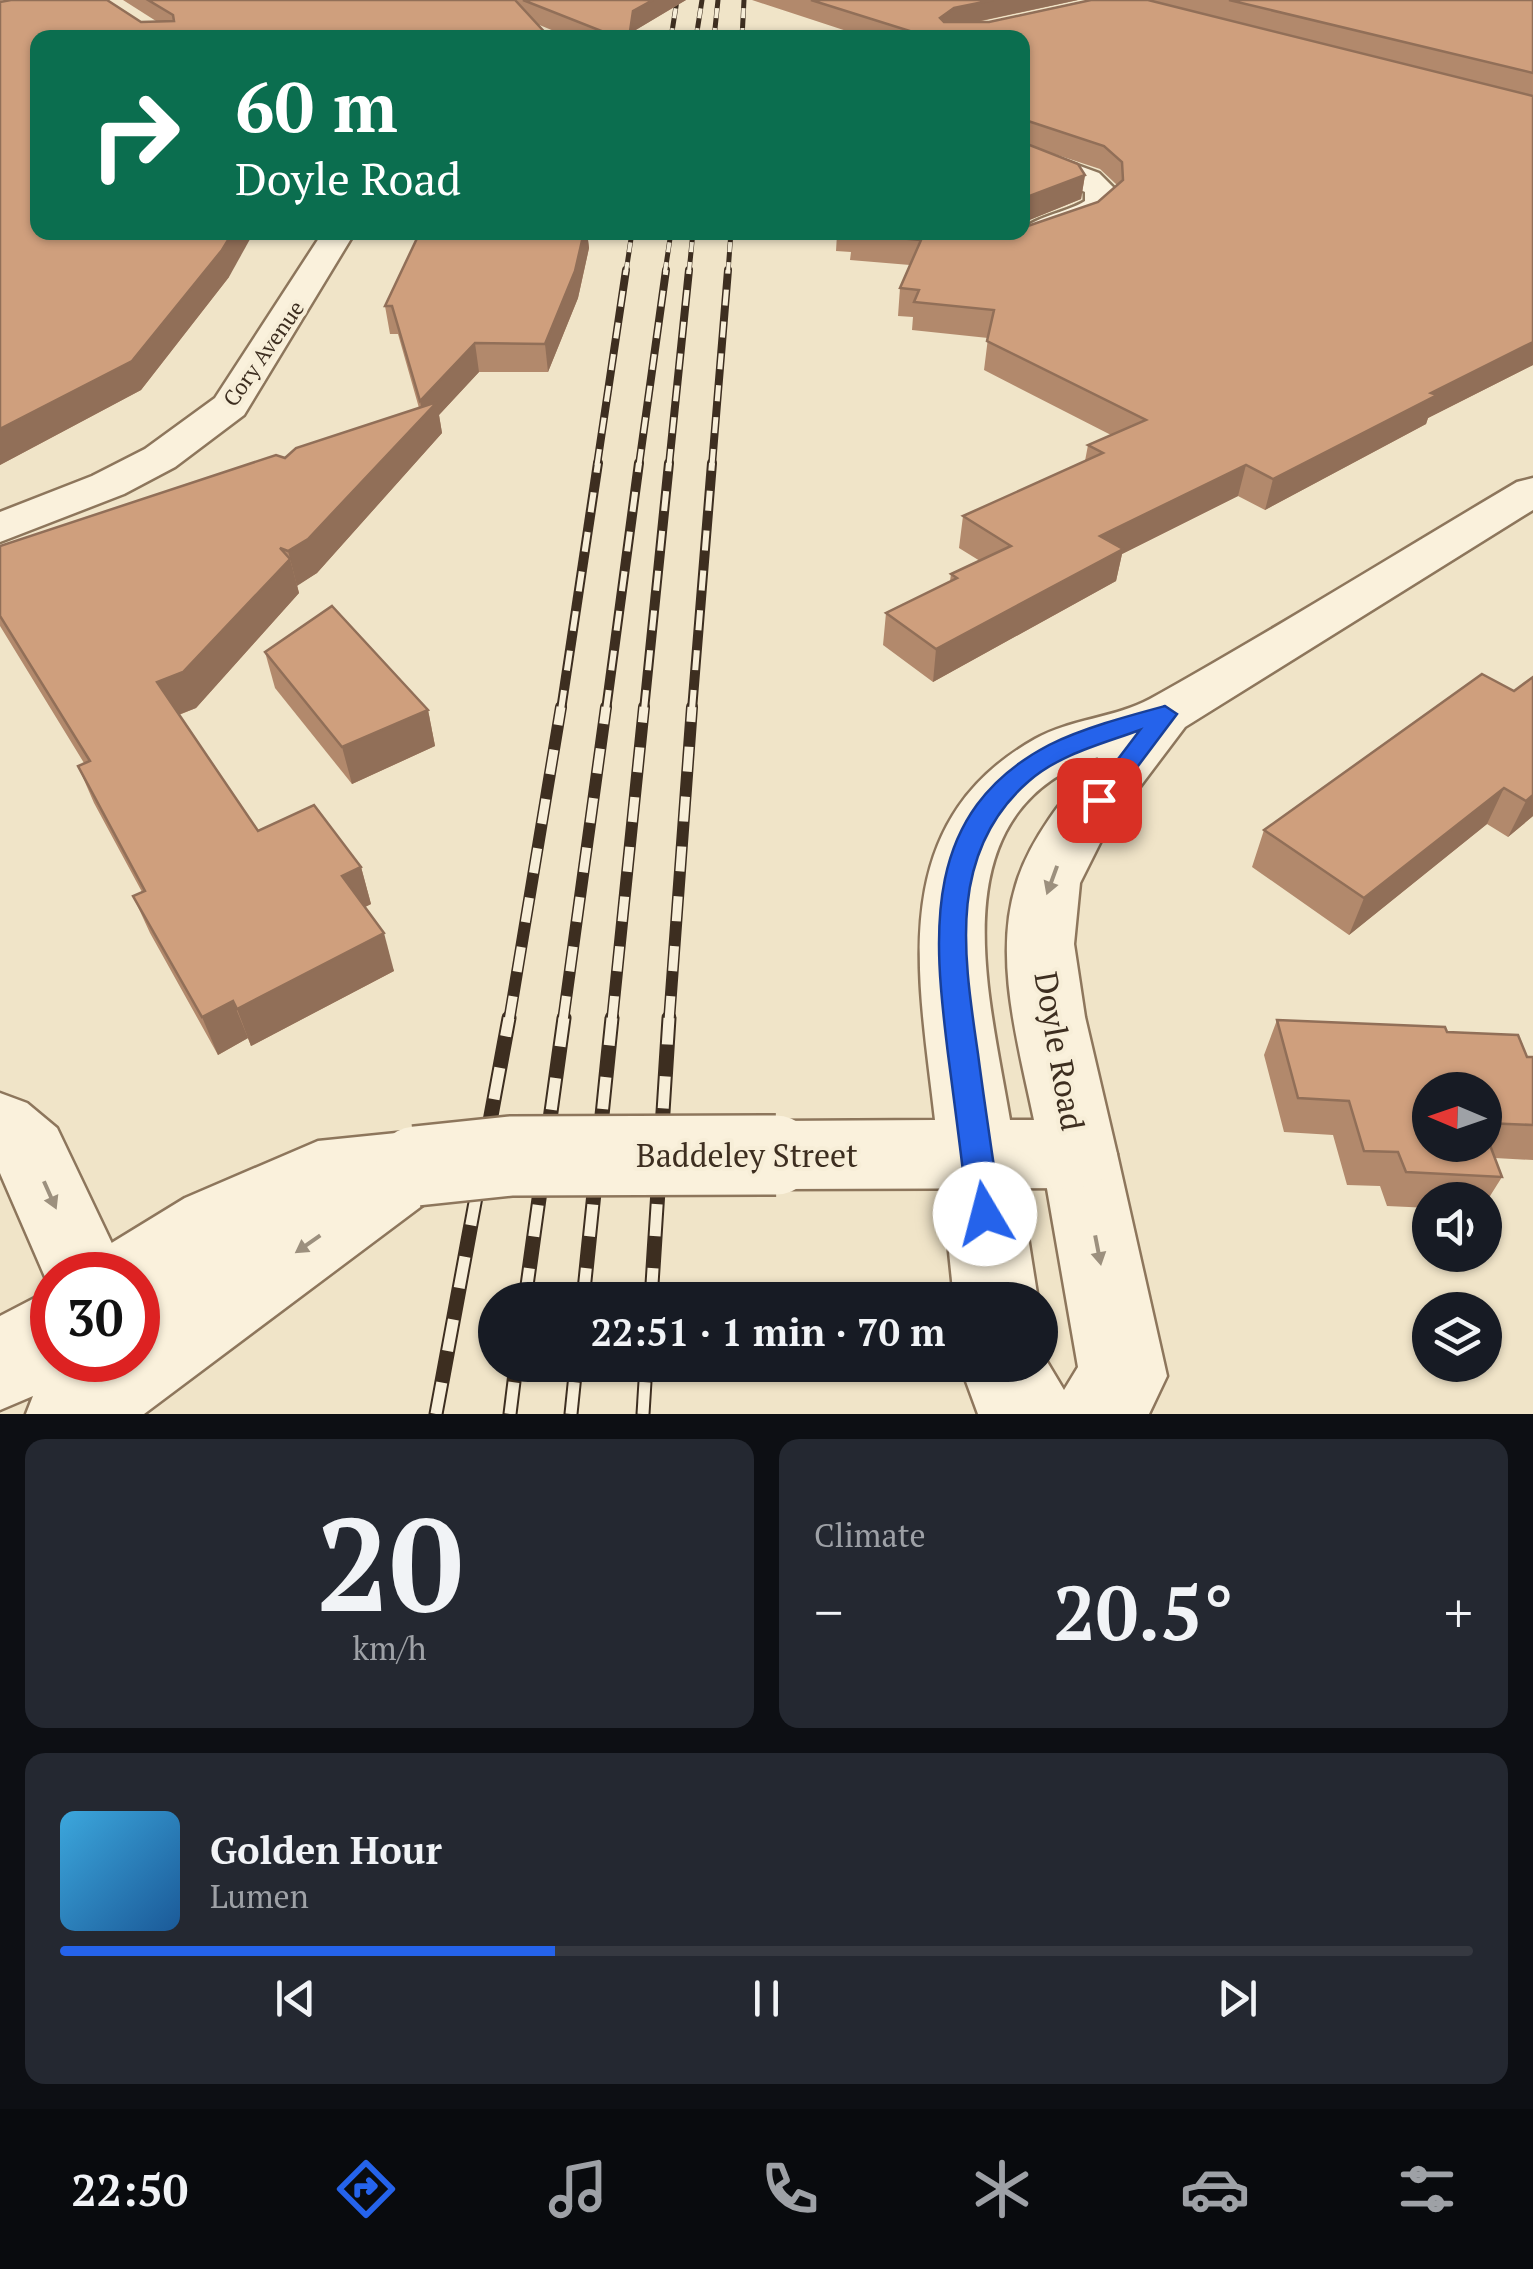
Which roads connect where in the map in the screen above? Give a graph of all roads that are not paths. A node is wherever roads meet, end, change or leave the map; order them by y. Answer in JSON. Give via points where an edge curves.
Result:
{"nodes":[{"id":1,"x":1030,"y":156,"type":"edge"},
{"id":2,"x":1030,"y":235,"type":"edge"},
{"id":3,"x":334,"y":240,"type":"edge"},
{"id":4,"x":1017,"y":240,"type":"edge"},
{"id":5,"x":1006,"y":244,"type":"edge"},
{"id":6,"x":1533,"y":491,"type":"edge"},
{"id":7,"x":0,"y":528,"type":"edge"},
{"id":8,"x":1165,"y":714,"type":"junction"},
{"id":9,"x":0,"y":1126,"type":"edge"},
{"id":10,"x":1079,"y":1154,"type":"junction"},
{"id":11,"x":977,"y":1155,"type":"junction"},
{"id":12,"x":416,"y":1166,"type":"junction"},
{"id":13,"x":43,"y":1252,"type":"edge"},
{"id":14,"x":160,"y":1258,"type":"edge"},
{"id":15,"x":994,"y":1282,"type":"edge"},
{"id":16,"x":160,"y":1312,"type":"edge"},
{"id":17,"x":1008,"y":1382,"type":"edge"},
{"id":18,"x":1030,"y":1414,"type":"edge"},
{"id":19,"x":1098,"y":1414,"type":"edge"}],
"edges":[{"from":1,"to":2,"type":"street","via":[[1088,178],[1100,190],[1100,204],[1082,217]]},
{"from":3,"to":7,"type":"street","name":"Cory Avenue","via":[[230,406],[160,458],[108,486]]},
{"from":4,"to":5,"type":"street"},
{"from":6,"to":8,"type":"street","name":"Doyle Road"},
{"from":8,"to":10,"type":"street","name":"Doyle Road","one_way":true,"via":[[1077,828],[1048,883],[1043,968]]},
{"from":8,"to":11,"type":"street","name":"Doyle Road","via":[[1059,750],[1021,775],[973,834],[950,916],[950,963]]},
{"from":9,"to":13,"type":"street","one_way":true,"via":[[30,1152]]},
{"from":10,"to":11,"type":"street","name":"Baddeley Street"},
{"from":10,"to":19,"type":"street","name":"Doyle Road","one_way":true,"via":[[1123,1376]]},
{"from":11,"to":12,"type":"street","name":"Baddeley Street","bridge":true,"via":[[511,1156]]},
{"from":11,"to":15,"type":"street","name":"Doyle Road"},
{"from":12,"to":14,"type":"street","name":"Baddeley Street","via":[[318,1176],[213,1224]]},
{"from":12,"to":16,"type":"street","name":"Baddeley Street","one_way":true},
{"from":17,"to":18,"type":"street"}]}
